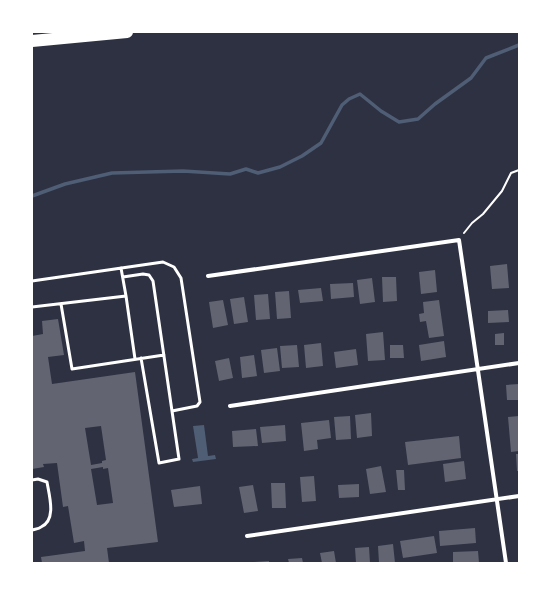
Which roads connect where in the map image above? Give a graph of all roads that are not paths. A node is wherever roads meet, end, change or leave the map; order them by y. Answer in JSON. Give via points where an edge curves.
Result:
{"nodes":[{"id":1,"x":127,"y":32,"type":"edge"},
{"id":2,"x":32,"y":41,"type":"edge"},
{"id":3,"x":121,"y":268,"type":"junction"},
{"id":4,"x":208,"y":276,"type":"dead end"},
{"id":5,"x":123,"y":277,"type":"junction"},
{"id":6,"x":32,"y":281,"type":"edge"},
{"id":7,"x":126,"y":296,"type":"junction"},
{"id":8,"x":61,"y":304,"type":"junction"},
{"id":9,"x":32,"y":308,"type":"edge"},
{"id":10,"x":164,"y":355,"type":"junction"},
{"id":11,"x":141,"y":358,"type":"junction"},
{"id":12,"x":135,"y":359,"type":"junction"},
{"id":13,"x":519,"y":363,"type":"edge"},
{"id":14,"x":477,"y":369,"type":"junction"},
{"id":15,"x":230,"y":406,"type":"dead end"},
{"id":16,"x":172,"y":411,"type":"junction"},
{"id":17,"x":32,"y":480,"type":"edge"},
{"id":18,"x":519,"y":496,"type":"edge"},
{"id":19,"x":497,"y":499,"type":"junction"},
{"id":20,"x":32,"y":530,"type":"edge"},
{"id":21,"x":247,"y":536,"type":"dead end"},
{"id":22,"x":506,"y":563,"type":"edge"}],
"edges":[{"from":1,"to":2,"type":"highway"},
{"from":3,"to":5,"type":"lane"},
{"from":3,"to":6,"type":"lane"},
{"from":3,"to":16,"type":"lane","via":[[163,262],[174,267],[181,278],[200,402],[197,406]]},
{"from":4,"to":14,"type":"street","via":[[458,240]]},
{"from":5,"to":7,"type":"lane"},
{"from":5,"to":10,"type":"lane","via":[[143,274],[149,275],[153,280]]},
{"from":7,"to":8,"type":"lane"},
{"from":7,"to":12,"type":"lane"},
{"from":8,"to":9,"type":"lane"},
{"from":8,"to":12,"type":"lane","via":[[72,369]]},
{"from":10,"to":11,"type":"lane"},
{"from":10,"to":16,"type":"lane"},
{"from":11,"to":12,"type":"lane"},
{"from":11,"to":16,"type":"lane","via":[[159,463],[179,459]]},
{"from":13,"to":14,"type":"street"},
{"from":14,"to":15,"type":"street"},
{"from":14,"to":19,"type":"street"},
{"from":17,"to":20,"type":"lane","via":[[47,482],[51,512],[43,527]]},
{"from":18,"to":19,"type":"street"},
{"from":19,"to":21,"type":"street"},
{"from":19,"to":22,"type":"street"}]}
